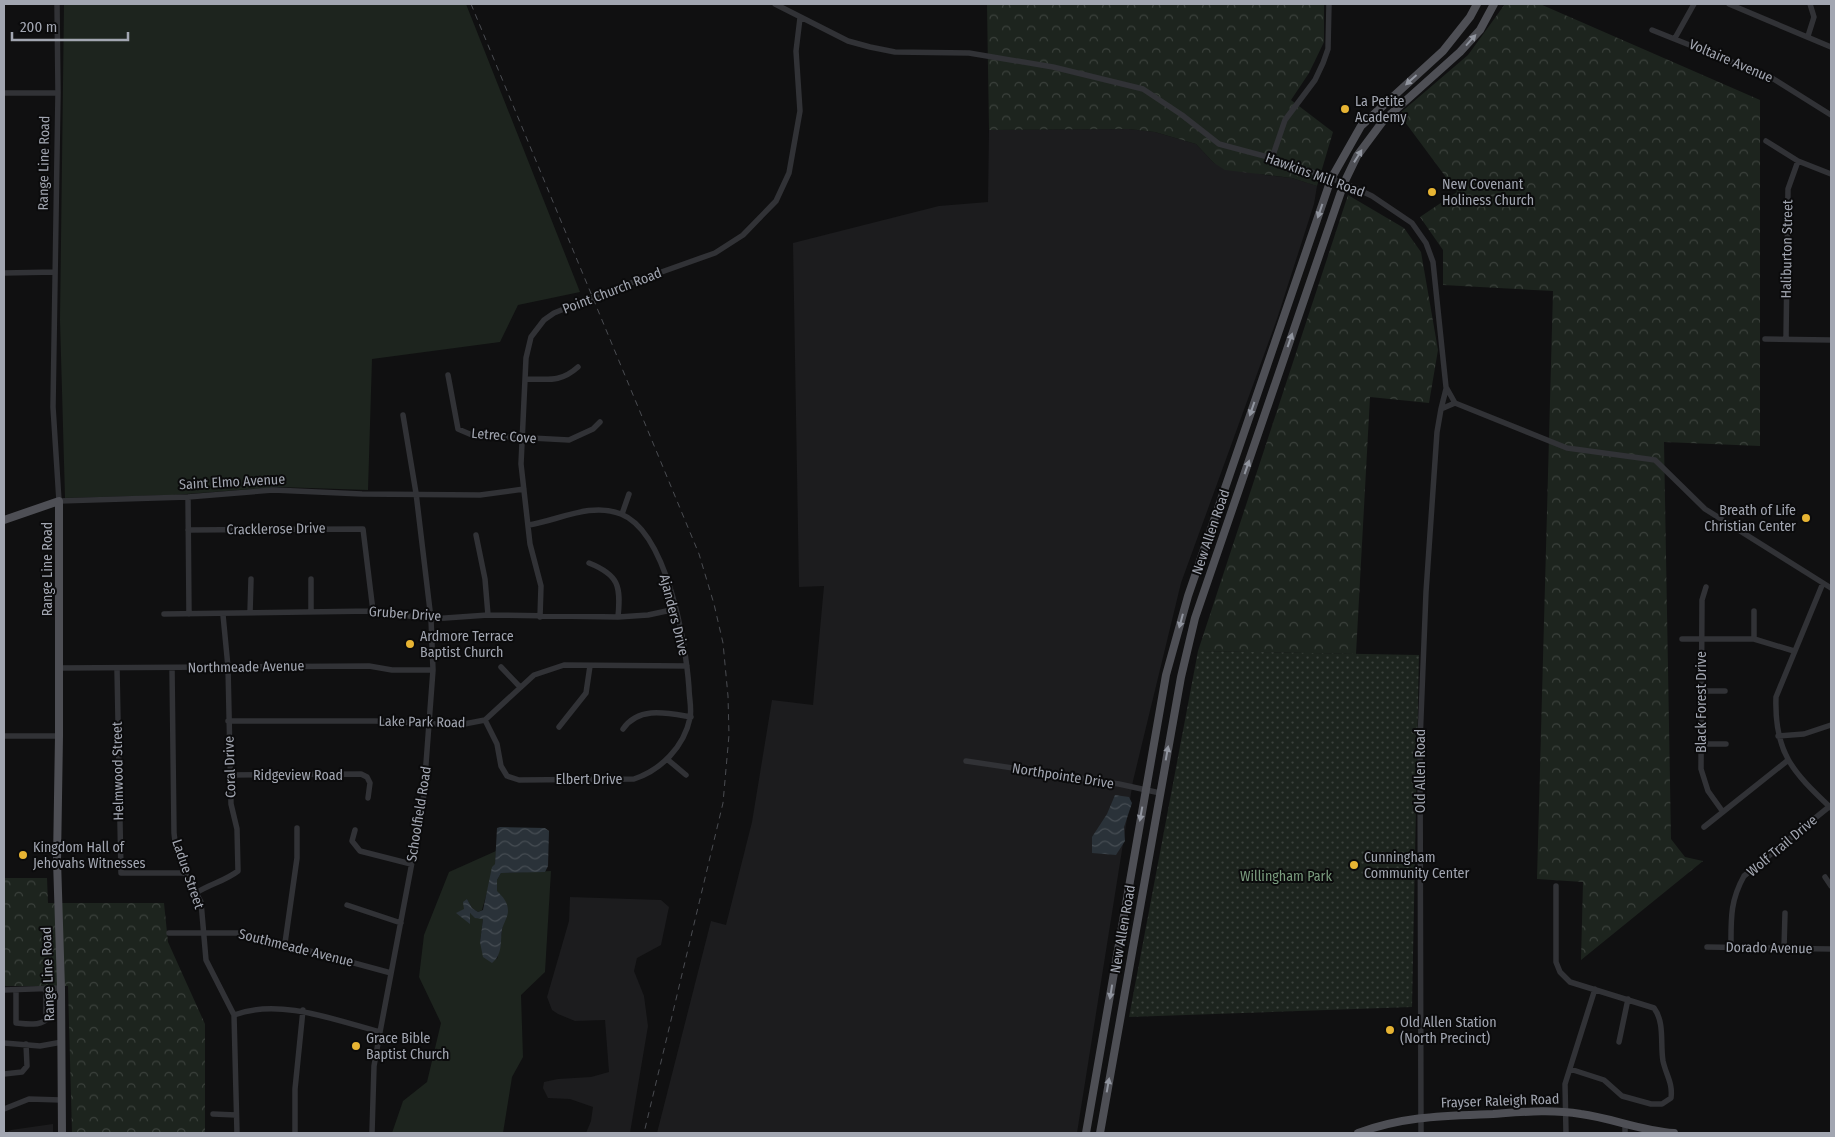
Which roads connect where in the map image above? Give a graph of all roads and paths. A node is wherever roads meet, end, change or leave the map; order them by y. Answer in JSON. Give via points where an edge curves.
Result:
{"nodes":[{"id":1,"x":57,"y":4,"type":"edge"},
{"id":2,"x":775,"y":4,"type":"edge"},
{"id":3,"x":1329,"y":4,"type":"edge"},
{"id":4,"x":1477,"y":4,"type":"edge"},
{"id":5,"x":1494,"y":4,"type":"edge"},
{"id":6,"x":1694,"y":4,"type":"edge"},
{"id":7,"x":1729,"y":4,"type":"edge"},
{"id":8,"x":1810,"y":4,"type":"edge"},
{"id":9,"x":800,"y":18,"type":"junction"},
{"id":10,"x":1652,"y":30,"type":"dead end"},
{"id":11,"x":1808,"y":36,"type":"junction"},
{"id":12,"x":1675,"y":38,"type":"junction"},
{"id":13,"x":1831,"y":47,"type":"edge"},
{"id":14,"x":4,"y":93,"type":"edge"},
{"id":15,"x":58,"y":94,"type":"junction"},
{"id":16,"x":1831,"y":116,"type":"edge"},
{"id":17,"x":1766,"y":141,"type":"dead end"},
{"id":18,"x":1272,"y":158,"type":"junction"},
{"id":19,"x":1798,"y":161,"type":"junction"},
{"id":20,"x":1831,"y":174,"type":"edge"},
{"id":21,"x":1331,"y":179,"type":"junction"},
{"id":22,"x":1344,"y":183,"type":"junction"},
{"id":23,"x":55,"y":272,"type":"junction"},
{"id":24,"x":4,"y":273,"type":"edge"},
{"id":25,"x":1765,"y":339,"type":"dead end"},
{"id":26,"x":1786,"y":339,"type":"junction"},
{"id":27,"x":1831,"y":340,"type":"edge"},
{"id":28,"x":1268,"y":363,"type":"junction"},
{"id":29,"x":578,"y":367,"type":"dead end"},
{"id":30,"x":448,"y":376,"type":"dead end"},
{"id":31,"x":526,"y":379,"type":"junction"},
{"id":32,"x":1274,"y":387,"type":"junction"},
{"id":33,"x":1446,"y":387,"type":"junction"},
{"id":34,"x":1455,"y":403,"type":"junction"},
{"id":35,"x":1441,"y":409,"type":"junction"},
{"id":36,"x":403,"y":415,"type":"dead end"},
{"id":37,"x":600,"y":422,"type":"dead end"},
{"id":38,"x":523,"y":439,"type":"junction"},
{"id":39,"x":524,"y":489,"type":"junction"},
{"id":40,"x":416,"y":493,"type":"junction"},
{"id":41,"x":629,"y":494,"type":"dead end"},
{"id":42,"x":188,"y":497,"type":"junction"},
{"id":43,"x":59,"y":501,"type":"junction"},
{"id":44,"x":622,"y":514,"type":"junction"},
{"id":45,"x":4,"y":520,"type":"edge"},
{"id":46,"x":529,"y":525,"type":"junction"},
{"id":47,"x":188,"y":530,"type":"junction"},
{"id":48,"x":476,"y":535,"type":"dead end"},
{"id":49,"x":589,"y":563,"type":"dead end"},
{"id":50,"x":250,"y":579,"type":"dead end"},
{"id":51,"x":311,"y":579,"type":"dead end"},
{"id":52,"x":1823,"y":583,"type":"junction"},
{"id":53,"x":1706,"y":586,"type":"dead end"},
{"id":54,"x":1831,"y":588,"type":"edge"},
{"id":55,"x":676,"y":609,"type":"junction"},
{"id":56,"x":373,"y":611,"type":"junction"},
{"id":57,"x":1754,"y":611,"type":"dead end"},
{"id":58,"x":311,"y":612,"type":"junction"},
{"id":59,"x":250,"y":613,"type":"junction"},
{"id":60,"x":164,"y":614,"type":"dead end"},
{"id":61,"x":189,"y":614,"type":"junction"},
{"id":62,"x":223,"y":614,"type":"junction"},
{"id":63,"x":488,"y":615,"type":"junction"},
{"id":64,"x":540,"y":617,"type":"junction"},
{"id":65,"x":618,"y":617,"type":"junction"},
{"id":66,"x":430,"y":619,"type":"junction"},
{"id":67,"x":1682,"y":639,"type":"dead end"},
{"id":68,"x":1702,"y":639,"type":"junction"},
{"id":69,"x":1754,"y":639,"type":"junction"},
{"id":70,"x":1794,"y":652,"type":"junction"},
{"id":71,"x":590,"y":666,"type":"junction"},
{"id":72,"x":687,"y":666,"type":"junction"},
{"id":73,"x":228,"y":667,"type":"junction"},
{"id":74,"x":501,"y":667,"type":"dead end"},
{"id":75,"x":58,"y":668,"type":"junction"},
{"id":76,"x":172,"y":668,"type":"junction"},
{"id":77,"x":117,"y":669,"type":"junction"},
{"id":78,"x":433,"y":670,"type":"junction"},
{"id":79,"x":520,"y":687,"type":"junction"},
{"id":80,"x":1701,"y":691,"type":"junction"},
{"id":81,"x":1725,"y":691,"type":"dead end"},
{"id":82,"x":691,"y":717,"type":"junction"},
{"id":83,"x":484,"y":720,"type":"junction"},
{"id":84,"x":228,"y":721,"type":"junction"},
{"id":85,"x":430,"y":724,"type":"junction"},
{"id":86,"x":1831,"y":725,"type":"edge"},
{"id":87,"x":559,"y":727,"type":"dead end"},
{"id":88,"x":623,"y":729,"type":"dead end"},
{"id":89,"x":4,"y":736,"type":"edge"},
{"id":90,"x":59,"y":736,"type":"junction"},
{"id":91,"x":1778,"y":736,"type":"junction"},
{"id":92,"x":1701,"y":744,"type":"junction"},
{"id":93,"x":1726,"y":744,"type":"dead end"},
{"id":94,"x":667,"y":760,"type":"junction"},
{"id":95,"x":966,"y":761,"type":"dead end"},
{"id":96,"x":1787,"y":761,"type":"junction"},
{"id":97,"x":229,"y":775,"type":"junction"},
{"id":98,"x":686,"y":775,"type":"dead end"},
{"id":99,"x":1146,"y":789,"type":"junction"},
{"id":100,"x":1160,"y":793,"type":"junction"},
{"id":101,"x":368,"y":798,"type":"dead end"},
{"id":102,"x":1830,"y":807,"type":"edge"},
{"id":103,"x":1723,"y":812,"type":"junction"},
{"id":104,"x":1704,"y":827,"type":"dead end"},
{"id":105,"x":297,"y":828,"type":"dead end"},
{"id":106,"x":355,"y":830,"type":"dead end"},
{"id":107,"x":411,"y":864,"type":"junction"},
{"id":108,"x":185,"y":873,"type":"junction"},
{"id":109,"x":1825,"y":877,"type":"dead end"},
{"id":110,"x":1556,"y":886,"type":"dead end"},
{"id":111,"x":1831,"y":886,"type":"edge"},
{"id":112,"x":196,"y":893,"type":"junction"},
{"id":113,"x":348,"y":905,"type":"dead end"},
{"id":114,"x":1784,"y":913,"type":"dead end"},
{"id":115,"x":400,"y":923,"type":"junction"},
{"id":116,"x":169,"y":932,"type":"dead end"},
{"id":117,"x":204,"y":933,"type":"junction"},
{"id":118,"x":285,"y":943,"type":"junction"},
{"id":119,"x":1707,"y":947,"type":"dead end"},
{"id":120,"x":1731,"y":948,"type":"junction"},
{"id":121,"x":1784,"y":948,"type":"junction"},
{"id":122,"x":1831,"y":949,"type":"edge"},
{"id":123,"x":391,"y":973,"type":"junction"},
{"id":124,"x":46,"y":988,"type":"junction"},
{"id":125,"x":61,"y":988,"type":"junction"},
{"id":126,"x":1595,"y":989,"type":"junction"},
{"id":127,"x":4,"y":990,"type":"edge"},
{"id":128,"x":16,"y":990,"type":"junction"},
{"id":129,"x":1628,"y":999,"type":"junction"},
{"id":130,"x":303,"y":1010,"type":"junction"},
{"id":131,"x":234,"y":1015,"type":"junction"},
{"id":132,"x":380,"y":1032,"type":"junction"},
{"id":133,"x":62,"y":1042,"type":"junction"},
{"id":134,"x":1619,"y":1042,"type":"dead end"},
{"id":135,"x":4,"y":1043,"type":"edge"},
{"id":136,"x":26,"y":1044,"type":"junction"},
{"id":137,"x":1570,"y":1069,"type":"junction"},
{"id":138,"x":4,"y":1074,"type":"edge"},
{"id":139,"x":61,"y":1100,"type":"junction"},
{"id":140,"x":4,"y":1109,"type":"edge"},
{"id":141,"x":1566,"y":1112,"type":"junction"},
{"id":142,"x":213,"y":1114,"type":"dead end"},
{"id":143,"x":236,"y":1116,"type":"junction"},
{"id":144,"x":1421,"y":1117,"type":"junction"},
{"id":145,"x":1102,"y":1122,"type":"junction"},
{"id":146,"x":1625,"y":1129,"type":"edge"},
{"id":147,"x":62,"y":1133,"type":"edge"},
{"id":148,"x":237,"y":1133,"type":"edge"},
{"id":149,"x":295,"y":1133,"type":"edge"},
{"id":150,"x":372,"y":1133,"type":"edge"},
{"id":151,"x":1086,"y":1133,"type":"edge"},
{"id":152,"x":1100,"y":1133,"type":"edge"},
{"id":153,"x":1105,"y":1133,"type":"edge"},
{"id":154,"x":1358,"y":1133,"type":"edge"},
{"id":155,"x":1421,"y":1133,"type":"edge"},
{"id":156,"x":1566,"y":1133,"type":"edge"},
{"id":157,"x":1674,"y":1133,"type":"edge"}],
"edges":[{"from":1,"to":15,"type":"street","name":"Range Line Road"},
{"from":2,"to":9,"type":"street","name":"Hawkins Mill Road"},
{"from":3,"to":18,"type":"street","via":[[1328,48],[1323,63],[1315,80],[1286,120]]},
{"from":4,"to":21,"type":"main road","name":"New Allen Road","one_way":true,"via":[[1443,51],[1361,126]]},
{"from":22,"to":5,"type":"main road","name":"New Allen Road","one_way":true,"via":[[1357,156],[1383,121],[1460,52],[1480,30]]},
{"from":6,"to":12,"type":"street"},
{"from":7,"to":11,"type":"street"},
{"from":8,"to":11,"type":"street","via":[[1814,17]]},
{"from":9,"to":18,"type":"street","name":"Hawkins Mill Road","via":[[848,41],[894,52],[969,53],[1053,67],[1143,89],[1219,144]]},
{"from":9,"to":31,"type":"street","name":"Point Church Road","via":[[796,50],[800,111],[789,174],[776,201],[742,235],[715,253],[554,313],[536,328],[528,346]]},
{"from":10,"to":12,"type":"street","name":"Voltaire Avenue"},
{"from":11,"to":13,"type":"street"},
{"from":12,"to":16,"type":"street","name":"Voltaire Avenue","via":[[1772,78]]},
{"from":14,"to":15,"type":"street"},
{"from":15,"to":23,"type":"street","name":"Range Line Road"},
{"from":17,"to":19,"type":"street"},
{"from":18,"to":21,"type":"street","name":"Hawkins Mill Road"},
{"from":19,"to":20,"type":"street"},
{"from":19,"to":26,"type":"street","name":"Haliburton Street","via":[[1788,189]]},
{"from":21,"to":22,"type":"street","name":"Hawkins Mill Road"},
{"from":21,"to":28,"type":"main road","name":"New Allen Road","one_way":true},
{"from":32,"to":22,"type":"main road","name":"New Allen Road","one_way":true},
{"from":22,"to":33,"type":"street","name":"Hawkins Mill Road","via":[[1372,196],[1412,223],[1426,243],[1433,262]]},
{"from":23,"to":24,"type":"street"},
{"from":23,"to":43,"type":"street","name":"Range Line Road","via":[[53,407]]},
{"from":25,"to":26,"type":"street"},
{"from":26,"to":27,"type":"street"},
{"from":28,"to":32,"type":"main road","via":[[1277,370]]},
{"from":28,"to":99,"type":"main road","name":"New Allen Road","one_way":true,"via":[[1188,596],[1166,675]]},
{"from":29,"to":31,"type":"street","via":[[557,380]]},
{"from":30,"to":38,"type":"street","name":"Letrec Cove","via":[[458,429],[472,435]]},
{"from":31,"to":38,"type":"street","name":"Point Church Road"},
{"from":100,"to":32,"type":"main road","name":"New Allen Road","one_way":true,"via":[[1195,618]]},
{"from":33,"to":34,"type":"street","name":"Hawkins Mill Road"},
{"from":33,"to":35,"type":"street","name":"Old Allen Road"},
{"from":34,"to":35,"type":"street"},
{"from":34,"to":52,"type":"street","via":[[1567,448],[1655,460],[1705,509]]},
{"from":35,"to":144,"type":"street","name":"Old Allen Road","via":[[1421,695]]},
{"from":36,"to":40,"type":"street","name":"Schoolfield Road"},
{"from":37,"to":38,"type":"street","name":"Letrec Cove","via":[[593,429],[569,440]]},
{"from":38,"to":39,"type":"street","name":"Point Church Road"},
{"from":39,"to":40,"type":"street","name":"Saint Elmo Avenue","via":[[480,495]]},
{"from":39,"to":46,"type":"street","name":"Point Church Road"},
{"from":40,"to":42,"type":"street","name":"Saint Elmo Avenue","via":[[273,490]]},
{"from":40,"to":66,"type":"street","name":"Schoolfield Road"},
{"from":41,"to":44,"type":"street"},
{"from":42,"to":43,"type":"street","name":"Saint Elmo Avenue"},
{"from":42,"to":47,"type":"street"},
{"from":43,"to":45,"type":"main road","name":"Saint Elmo Avenue"},
{"from":43,"to":75,"type":"main road","name":"Range Line Road"},
{"from":44,"to":46,"type":"street","via":[[586,510]]},
{"from":44,"to":55,"type":"street","name":"Ajanders Drive","via":[[650,541]]},
{"from":46,"to":64,"type":"street","name":"Point Church Road","via":[[530,544],[541,586]]},
{"from":47,"to":56,"type":"street","name":"Cracklerose Drive","via":[[363,529]]},
{"from":47,"to":61,"type":"street"},
{"from":48,"to":63,"type":"street","via":[[486,579]]},
{"from":49,"to":65,"type":"street","via":[[607,570],[616,582],[620,601]]},
{"from":50,"to":59,"type":"street"},
{"from":51,"to":58,"type":"street"},
{"from":52,"to":54,"type":"street"},
{"from":52,"to":70,"type":"street"},
{"from":53,"to":68,"type":"street","name":"Black Forest Drive","via":[[1702,596]]},
{"from":55,"to":65,"type":"street","name":"Gruber Drive"},
{"from":55,"to":72,"type":"street","name":"Ajanders Drive"},
{"from":56,"to":58,"type":"street","name":"Gruber Drive"},
{"from":56,"to":66,"type":"street","name":"Gruber Drive"},
{"from":57,"to":69,"type":"street"},
{"from":58,"to":59,"type":"street","name":"Gruber Drive"},
{"from":59,"to":62,"type":"street","name":"Gruber Drive"},
{"from":60,"to":61,"type":"street","name":"Gruber Drive"},
{"from":61,"to":62,"type":"street","name":"Gruber Drive"},
{"from":62,"to":73,"type":"street","name":"Coral Drive"},
{"from":63,"to":64,"type":"street","name":"Gruber Drive"},
{"from":63,"to":66,"type":"street","name":"Gruber Drive"},
{"from":64,"to":65,"type":"street","name":"Gruber Drive"},
{"from":66,"to":78,"type":"street","name":"Schoolfield Road"},
{"from":67,"to":68,"type":"street"},
{"from":68,"to":69,"type":"street"},
{"from":68,"to":80,"type":"street","name":"Black Forest Drive"},
{"from":69,"to":70,"type":"street"},
{"from":70,"to":91,"type":"street","via":[[1776,697]]},
{"from":71,"to":72,"type":"street","name":"Lake Park Road"},
{"from":71,"to":79,"type":"street","name":"Lake Park Road","via":[[564,665],[550,669],[534,675]]},
{"from":71,"to":87,"type":"street","via":[[586,693]]},
{"from":72,"to":82,"type":"street","name":"Ajanders Drive"},
{"from":73,"to":76,"type":"street","name":"Northmeade Avenue"},
{"from":73,"to":78,"type":"street","name":"Northmeade Avenue","via":[[369,666],[392,670]]},
{"from":73,"to":84,"type":"street","name":"Coral Drive"},
{"from":74,"to":79,"type":"street"},
{"from":75,"to":77,"type":"street","name":"Northmeade Avenue"},
{"from":75,"to":90,"type":"main road","name":"Range Line Road"},
{"from":76,"to":77,"type":"street","name":"Northmeade Avenue"},
{"from":76,"to":108,"type":"street","name":"Ladue Street","via":[[174,832],[176,850]]},
{"from":77,"to":108,"type":"street","name":"Helmwood Street","via":[[121,873]]},
{"from":78,"to":85,"type":"street","name":"Schoolfield Road"},
{"from":79,"to":83,"type":"street","name":"Lake Park Road"},
{"from":80,"to":81,"type":"street"},
{"from":80,"to":92,"type":"street","name":"Black Forest Drive"},
{"from":82,"to":88,"type":"street","via":[[645,713],[629,721]]},
{"from":82,"to":94,"type":"street","name":"Ajanders Drive","via":[[680,742]]},
{"from":83,"to":85,"type":"street","name":"Lake Park Road","via":[[459,725]]},
{"from":83,"to":94,"type":"street","name":"Elbert Drive","via":[[497,744],[506,776],[519,780],[634,779],[650,773]]},
{"from":84,"to":85,"type":"street","name":"Lake Park Road"},
{"from":84,"to":97,"type":"street","name":"Coral Drive"},
{"from":85,"to":107,"type":"street","name":"Schoolfield Road","via":[[423,804]]},
{"from":86,"to":91,"type":"street","via":[[1804,734]]},
{"from":89,"to":90,"type":"street"},
{"from":90,"to":125,"type":"main road","name":"Range Line Road","via":[[56,860]]},
{"from":91,"to":96,"type":"street"},
{"from":92,"to":93,"type":"street"},
{"from":92,"to":103,"type":"street","name":"Black Forest Drive","via":[[1703,781]]},
{"from":94,"to":98,"type":"street"},
{"from":95,"to":99,"type":"street","name":"Northpointe Drive"},
{"from":96,"to":102,"type":"street"},
{"from":96,"to":103,"type":"street"},
{"from":97,"to":101,"type":"street","name":"Ridgeview Road","via":[[361,774],[370,783]]},
{"from":97,"to":112,"type":"street","name":"Coral Drive","via":[[237,830],[238,871]]},
{"from":99,"to":100,"type":"street","name":"Northpointe Drive"},
{"from":99,"to":151,"type":"main road","name":"New Allen Road","one_way":true},
{"from":145,"to":100,"type":"main road","name":"New Allen Road","one_way":true},
{"from":102,"to":120,"type":"street","name":"Wolf Trail Drive","via":[[1744,876],[1731,907]]},
{"from":103,"to":104,"type":"street"},
{"from":105,"to":118,"type":"street","via":[[297,858]]},
{"from":106,"to":107,"type":"street","via":[[352,841],[360,851]]},
{"from":107,"to":115,"type":"street","name":"Schoolfield Road"},
{"from":108,"to":112,"type":"street","name":"Ladue Street"},
{"from":109,"to":111,"type":"street"},
{"from":110,"to":126,"type":"street","via":[[1556,962],[1570,982]]},
{"from":112,"to":117,"type":"street","name":"Ladue Street","via":[[201,902]]},
{"from":113,"to":115,"type":"street"},
{"from":114,"to":121,"type":"street"},
{"from":115,"to":123,"type":"street","name":"Schoolfield Road"},
{"from":116,"to":117,"type":"street","name":"Southmeade Avenue"},
{"from":117,"to":118,"type":"street","name":"Southmeade Avenue","via":[[242,933]]},
{"from":117,"to":131,"type":"street","name":"Ladue Street","via":[[206,960]]},
{"from":118,"to":123,"type":"street","name":"Southmeade Avenue"},
{"from":119,"to":120,"type":"street","name":"Dorado Avenue"},
{"from":120,"to":121,"type":"street","name":"Dorado Avenue"},
{"from":121,"to":122,"type":"street","name":"Dorado Avenue"},
{"from":123,"to":132,"type":"street","name":"Schoolfield Road"},
{"from":124,"to":125,"type":"street"},
{"from":124,"to":128,"type":"street"},
{"from":124,"to":128,"type":"street","via":[[46,1020],[43,1023],[16,1022]]},
{"from":125,"to":133,"type":"main road","name":"Range Line Road"},
{"from":126,"to":129,"type":"street"},
{"from":126,"to":137,"type":"street"},
{"from":127,"to":128,"type":"street"},
{"from":129,"to":134,"type":"street"},
{"from":129,"to":137,"type":"street","via":[[1654,1008],[1659,1015],[1663,1060],[1672,1087],[1671,1098],[1662,1104],[1651,1104],[1622,1096],[1604,1080]]},
{"from":130,"to":131,"type":"street","via":[[245,1011]]},
{"from":130,"to":132,"type":"street"},
{"from":130,"to":149,"type":"street","via":[[294,1089]]},
{"from":131,"to":143,"type":"street","name":"Ladue Street"},
{"from":132,"to":150,"type":"street","name":"Schoolfield Road","via":[[374,1066]]},
{"from":133,"to":136,"type":"street"},
{"from":133,"to":139,"type":"main road","name":"Range Line Road"},
{"from":135,"to":136,"type":"street"},
{"from":136,"to":138,"type":"street","via":[[27,1066],[22,1072]]},
{"from":137,"to":141,"type":"street","via":[[1564,1099]]},
{"from":139,"to":140,"type":"street","via":[[29,1099]]},
{"from":139,"to":147,"type":"main road","name":"Range Line Road"},
{"from":141,"to":144,"type":"main road","name":"Frayser Raleigh Road"},
{"from":141,"to":146,"type":"main road","name":"Frayser Raleigh Road","via":[[1591,1116]]},
{"from":141,"to":156,"type":"street"},
{"from":142,"to":143,"type":"street"},
{"from":143,"to":148,"type":"street","name":"Ladue Street"},
{"from":144,"to":154,"type":"main road","name":"Frayser Raleigh Road"},
{"from":144,"to":155,"type":"street","name":"Old Allen Road"},
{"from":145,"to":152,"type":"main road","name":"New Allen Road"},
{"from":145,"to":153,"type":"main road"},
{"from":146,"to":157,"type":"main road","name":"Frayser Raleigh Road"}]}
